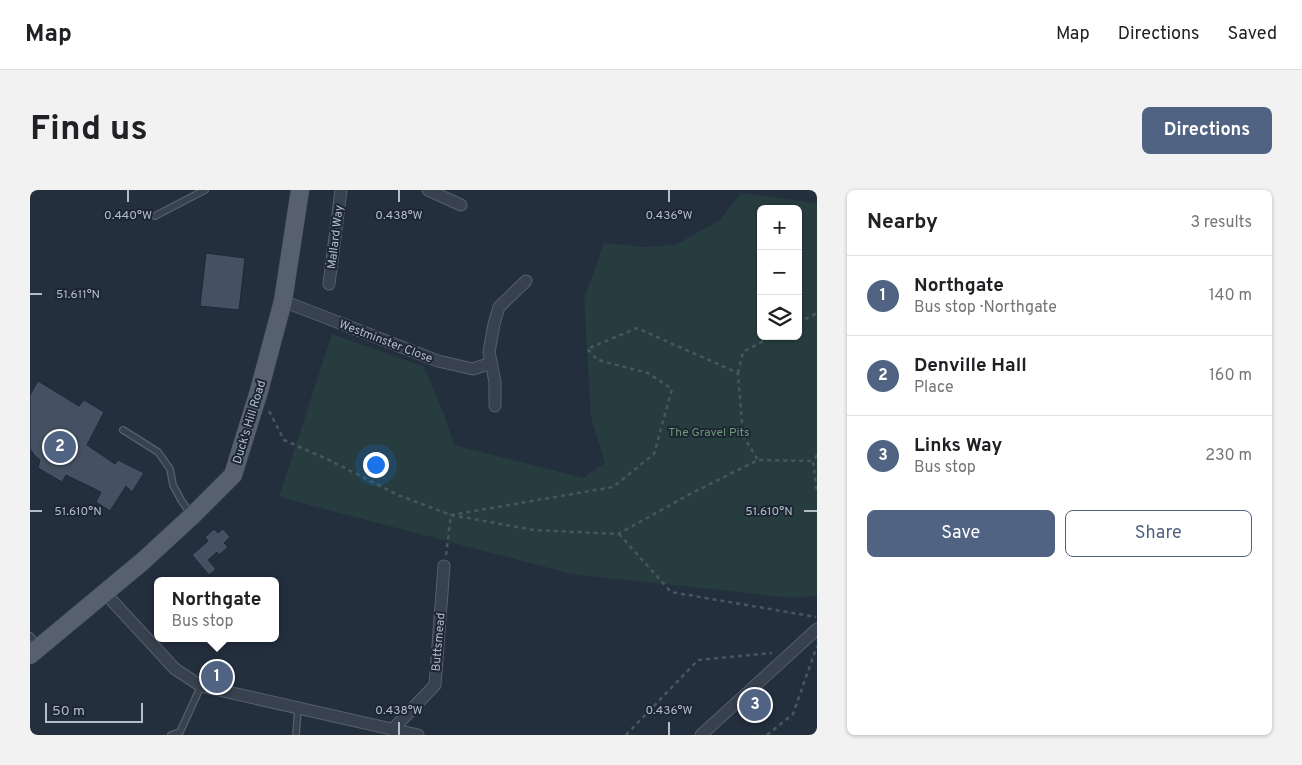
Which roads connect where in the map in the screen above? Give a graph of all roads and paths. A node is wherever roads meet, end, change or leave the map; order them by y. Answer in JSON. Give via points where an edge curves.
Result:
{"nodes":[{"id":1,"x":205,"y":190,"type":"edge"},
{"id":2,"x":300,"y":190,"type":"edge"},
{"id":3,"x":341,"y":190,"type":"edge"},
{"id":4,"x":428,"y":190,"type":"edge"},
{"id":5,"x":461,"y":205,"type":"dead end"},
{"id":6,"x":155,"y":216,"type":"dead end"},
{"id":7,"x":526,"y":280,"type":"dead end"},
{"id":8,"x":329,"y":284,"type":"dead end"},
{"id":9,"x":283,"y":301,"type":"junction"},
{"id":10,"x":817,"y":312,"type":"edge"},
{"id":11,"x":802,"y":320,"type":"edge"},
{"id":12,"x":766,"y":340,"type":"edge"},
{"id":13,"x":491,"y":363,"type":"junction"},
{"id":14,"x":738,"y":373,"type":"junction"},
{"id":15,"x":260,"y":390,"type":"junction"},
{"id":16,"x":496,"y":406,"type":"dead end"},
{"id":17,"x":123,"y":430,"type":"dead end"},
{"id":18,"x":817,"y":455,"type":"edge"},
{"id":19,"x":758,"y":460,"type":"junction"},
{"id":20,"x":813,"y":461,"type":"junction"},
{"id":21,"x":817,"y":493,"type":"edge"},
{"id":22,"x":451,"y":515,"type":"junction"},
{"id":23,"x":193,"y":516,"type":"junction"},
{"id":24,"x":618,"y":534,"type":"junction"},
{"id":25,"x":444,"y":566,"type":"joint"},
{"id":26,"x":105,"y":593,"type":"junction"},
{"id":27,"x":817,"y":617,"type":"edge"},
{"id":28,"x":817,"y":629,"type":"edge"},
{"id":29,"x":817,"y":645,"type":"edge"},
{"id":30,"x":34,"y":646,"type":"edge"},
{"id":31,"x":791,"y":652,"type":"junction"},
{"id":32,"x":201,"y":686,"type":"junction"},
{"id":33,"x":298,"y":708,"type":"junction"},
{"id":34,"x":392,"y":730,"type":"junction"},
{"id":35,"x":171,"y":735,"type":"edge"},
{"id":36,"x":296,"y":735,"type":"edge"},
{"id":37,"x":418,"y":735,"type":"edge"},
{"id":38,"x":626,"y":735,"type":"edge"},
{"id":39,"x":701,"y":735,"type":"edge"},
{"id":40,"x":767,"y":735,"type":"edge"}],
"edges":[{"from":1,"to":6,"type":"lane"},
{"from":2,"to":9,"type":"main road","name":"Duck's Hill Road"},
{"from":3,"to":8,"type":"street","name":"Mallard Way"},
{"from":4,"to":5,"type":"street"},
{"from":7,"to":13,"type":"street","via":[[499,308],[489,352]]},
{"from":9,"to":13,"type":"street","name":"Westminster Close","via":[[438,361],[473,369]]},
{"from":9,"to":15,"type":"main road","name":"Duck's Hill Road"},
{"from":10,"to":11,"type":"path"},
{"from":12,"to":14,"type":"path","via":[[743,352]]},
{"from":13,"to":16,"type":"street"},
{"from":14,"to":19,"type":"path","via":[[743,436]]},
{"from":14,"to":22,"type":"path","via":[[637,328],[587,349],[598,360],[648,373],[672,388],[654,454],[614,487]]},
{"from":15,"to":22,"type":"path","via":[[284,440],[398,495]]},
{"from":15,"to":23,"type":"main road","name":"Duck's Hill Road","via":[[233,475]]},
{"from":17,"to":23,"type":"lane","via":[[158,452],[170,469],[173,485],[181,500]]},
{"from":18,"to":20,"type":"path"},
{"from":19,"to":20,"type":"path"},
{"from":19,"to":24,"type":"path"},
{"from":20,"to":21,"type":"path"},
{"from":22,"to":24,"type":"path","via":[[534,530]]},
{"from":22,"to":25,"type":"path"},
{"from":23,"to":26,"type":"main road","name":"Duck's Hill Road"},
{"from":24,"to":27,"type":"path","via":[[671,592]]},
{"from":25,"to":34,"type":"street","name":"Buttsmead","via":[[435,685]]},
{"from":26,"to":30,"type":"main road","name":"Duck's Hill Road"},
{"from":26,"to":32,"type":"street","via":[[175,669]]},
{"from":28,"to":31,"type":"street"},
{"from":29,"to":40,"type":"path","via":[[793,714]]},
{"from":31,"to":38,"type":"path","via":[[698,660]]},
{"from":31,"to":39,"type":"street"},
{"from":32,"to":33,"type":"street"},
{"from":32,"to":35,"type":"lane","via":[[180,732]]},
{"from":33,"to":34,"type":"street"},
{"from":33,"to":36,"type":"lane"},
{"from":34,"to":37,"type":"street"}]}
